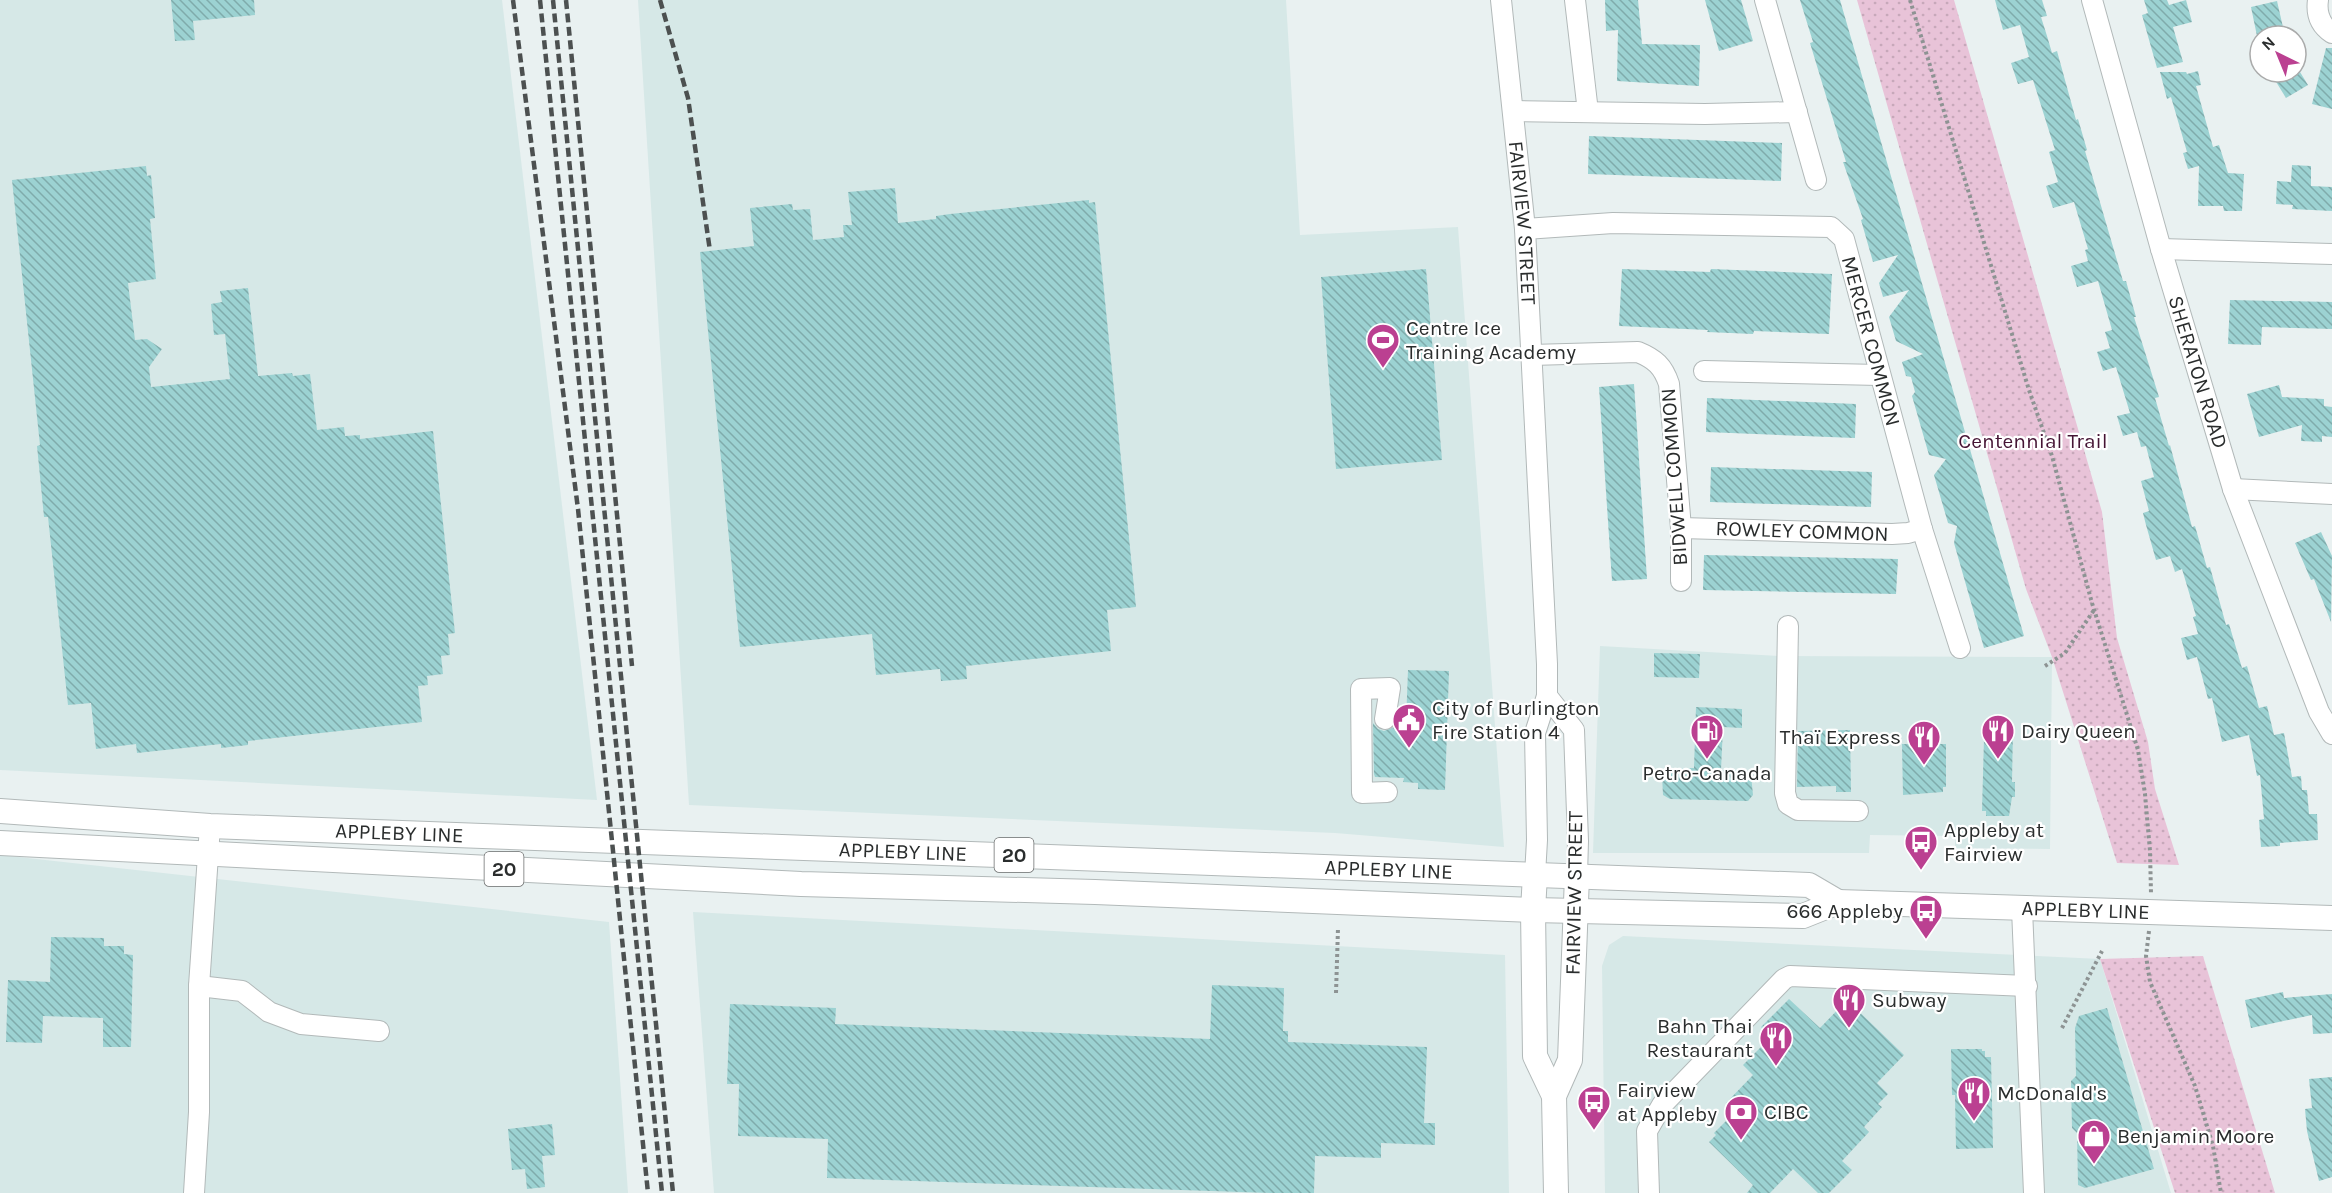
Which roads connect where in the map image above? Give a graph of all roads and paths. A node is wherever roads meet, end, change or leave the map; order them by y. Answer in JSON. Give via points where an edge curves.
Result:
{"nodes":[{"id":1,"x":1502,"y":0,"type":"edge"},
{"id":2,"x":1575,"y":0,"type":"edge"},
{"id":3,"x":1765,"y":0,"type":"edge"},
{"id":4,"x":1910,"y":0,"type":"edge"},
{"id":5,"x":2092,"y":0,"type":"edge"},
{"id":6,"x":2318,"y":0,"type":"edge"},
{"id":7,"x":2332,"y":33,"type":"edge"},
{"id":8,"x":1513,"y":111,"type":"junction"},
{"id":9,"x":1588,"y":112,"type":"junction"},
{"id":10,"x":1797,"y":112,"type":"junction"},
{"id":11,"x":1816,"y":180,"type":"dead end"},
{"id":12,"x":1526,"y":229,"type":"junction"},
{"id":13,"x":2161,"y":249,"type":"junction"},
{"id":14,"x":2332,"y":254,"type":"edge"},
{"id":15,"x":1531,"y":355,"type":"junction"},
{"id":16,"x":1704,"y":371,"type":"dead end"},
{"id":17,"x":1879,"y":375,"type":"junction"},
{"id":18,"x":2233,"y":489,"type":"junction"},
{"id":19,"x":2332,"y":494,"type":"edge"},
{"id":20,"x":1681,"y":528,"type":"junction"},
{"id":21,"x":1922,"y":529,"type":"junction"},
{"id":22,"x":1681,"y":581,"type":"dead end"},
{"id":23,"x":2094,"y":610,"type":"junction"},
{"id":24,"x":1788,"y":626,"type":"dead end"},
{"id":25,"x":1960,"y":648,"type":"dead end"},
{"id":26,"x":2045,"y":666,"type":"dead end"},
{"id":27,"x":1547,"y":696,"type":"junction"},
{"id":28,"x":1385,"y":719,"type":"dead end"},
{"id":29,"x":2332,"y":734,"type":"edge"},
{"id":30,"x":1387,"y":792,"type":"dead end"},
{"id":31,"x":0,"y":810,"type":"edge"},
{"id":32,"x":1858,"y":811,"type":"dead end"},
{"id":33,"x":210,"y":826,"type":"junction"},
{"id":34,"x":0,"y":843,"type":"edge"},
{"id":35,"x":208,"y":855,"type":"junction"},
{"id":36,"x":1535,"y":875,"type":"junction"},
{"id":37,"x":1576,"y":876,"type":"junction"},
{"id":38,"x":2151,"y":888,"type":"dead end"},
{"id":39,"x":1838,"y":902,"type":"junction"},
{"id":40,"x":2022,"y":909,"type":"junction"},
{"id":41,"x":1533,"y":910,"type":"junction"},
{"id":42,"x":1574,"y":911,"type":"junction"},
{"id":43,"x":2332,"y":918,"type":"edge"},
{"id":44,"x":1338,"y":928,"type":"dead end"},
{"id":45,"x":2149,"y":938,"type":"dead end"},
{"id":46,"x":2102,"y":951,"type":"dead end"},
{"id":47,"x":199,"y":986,"type":"junction"},
{"id":48,"x":2027,"y":986,"type":"junction"},
{"id":49,"x":1336,"y":993,"type":"dead end"},
{"id":50,"x":2062,"y":1029,"type":"dead end"},
{"id":51,"x":379,"y":1031,"type":"dead end"},
{"id":52,"x":1554,"y":1096,"type":"junction"},
{"id":53,"x":194,"y":1193,"type":"edge"},
{"id":54,"x":1556,"y":1193,"type":"edge"},
{"id":55,"x":1649,"y":1193,"type":"edge"},
{"id":56,"x":2034,"y":1193,"type":"edge"},
{"id":57,"x":2221,"y":1193,"type":"edge"}],
"edges":[{"from":1,"to":8,"type":"street","name":"FAIRVIEW STREET"},
{"from":2,"to":9,"type":"street"},
{"from":3,"to":10,"type":"street"},
{"from":4,"to":23,"type":"path","via":[[2052,456]]},
{"from":5,"to":13,"type":"street","name":"SHERATON ROAD"},
{"from":6,"to":7,"type":"street","via":[[2320,21]]},
{"from":8,"to":9,"type":"street"},
{"from":8,"to":12,"type":"street","name":"FAIRVIEW STREET"},
{"from":9,"to":10,"type":"street"},
{"from":10,"to":11,"type":"street"},
{"from":12,"to":15,"type":"street","name":"FAIRVIEW STREET"},
{"from":12,"to":17,"type":"street","name":"MERCER COMMON","via":[[1612,223],[1831,227],[1844,239]]},
{"from":13,"to":14,"type":"street"},
{"from":13,"to":18,"type":"street","name":"SHERATON ROAD"},
{"from":15,"to":20,"type":"street","name":"BIDWELL COMMON","via":[[1638,352],[1662,366],[1669,384]]},
{"from":15,"to":27,"type":"street","name":"FAIRVIEW STREET"},
{"from":16,"to":17,"type":"street"},
{"from":17,"to":21,"type":"street","name":"MERCER COMMON"},
{"from":18,"to":19,"type":"street"},
{"from":18,"to":29,"type":"street","name":"SHERATON ROAD","via":[[2319,712]]},
{"from":20,"to":21,"type":"street","name":"ROWLEY COMMON","via":[[1892,534]]},
{"from":20,"to":22,"type":"street","name":"BIDWELL COMMON"},
{"from":21,"to":25,"type":"street","name":"MERCER COMMON"},
{"from":23,"to":26,"type":"path","via":[[2065,652]]},
{"from":23,"to":38,"type":"path","via":[[2138,750]]},
{"from":24,"to":32,"type":"street","via":[[1788,804],[1798,810]]},
{"from":27,"to":36,"type":"street","name":"FAIRVIEW STREET","via":[[1535,734]]},
{"from":27,"to":37,"type":"street","name":"FAIRVIEW STREET","via":[[1574,730]]},
{"from":28,"to":30,"type":"street","via":[[1390,688],[1361,689],[1362,793]]},
{"from":31,"to":33,"type":"main road","name":"APPLEBY LINE","number":"20"},
{"from":33,"to":35,"type":"street"},
{"from":33,"to":36,"type":"main road","name":"APPLEBY LINE","number":"20"},
{"from":34,"to":35,"type":"main road","name":"APPLEBY LINE","number":"20"},
{"from":35,"to":41,"type":"main road","name":"APPLEBY LINE","number":"20","via":[[789,883]]},
{"from":35,"to":47,"type":"street"},
{"from":36,"to":37,"type":"main road","name":"APPLEBY LINE","number":"20"},
{"from":36,"to":41,"type":"main road","name":"FAIRVIEW STREET"},
{"from":37,"to":39,"type":"main road","name":"APPLEBY LINE","via":[[1809,885]]},
{"from":37,"to":42,"type":"main road","name":"FAIRVIEW STREET"},
{"from":39,"to":40,"type":"main road","name":"APPLEBY LINE"},
{"from":39,"to":42,"type":"main road","name":"APPLEBY LINE","via":[[1803,916]]},
{"from":40,"to":43,"type":"main road","name":"APPLEBY LINE"},
{"from":40,"to":48,"type":"street"},
{"from":41,"to":42,"type":"main road","name":"APPLEBY LINE","number":"20"},
{"from":41,"to":52,"type":"main road","name":"FAIRVIEW STREET","via":[[1535,1056]]},
{"from":42,"to":52,"type":"main road","name":"FAIRVIEW STREET","via":[[1570,1060]]},
{"from":44,"to":49,"type":"path"},
{"from":45,"to":57,"type":"path","via":[[2146,956],[2150,982],[2195,1086],[2213,1146]]},
{"from":46,"to":50,"type":"path"},
{"from":47,"to":51,"type":"street","via":[[242,992],[269,1012],[301,1024]]},
{"from":47,"to":53,"type":"street","via":[[199,1112]]},
{"from":48,"to":55,"type":"street","via":[[1790,976],[1784,979],[1659,1111],[1647,1131]]},
{"from":48,"to":56,"type":"street"},
{"from":52,"to":54,"type":"main road","name":"FAIRVIEW STREET"}]}
